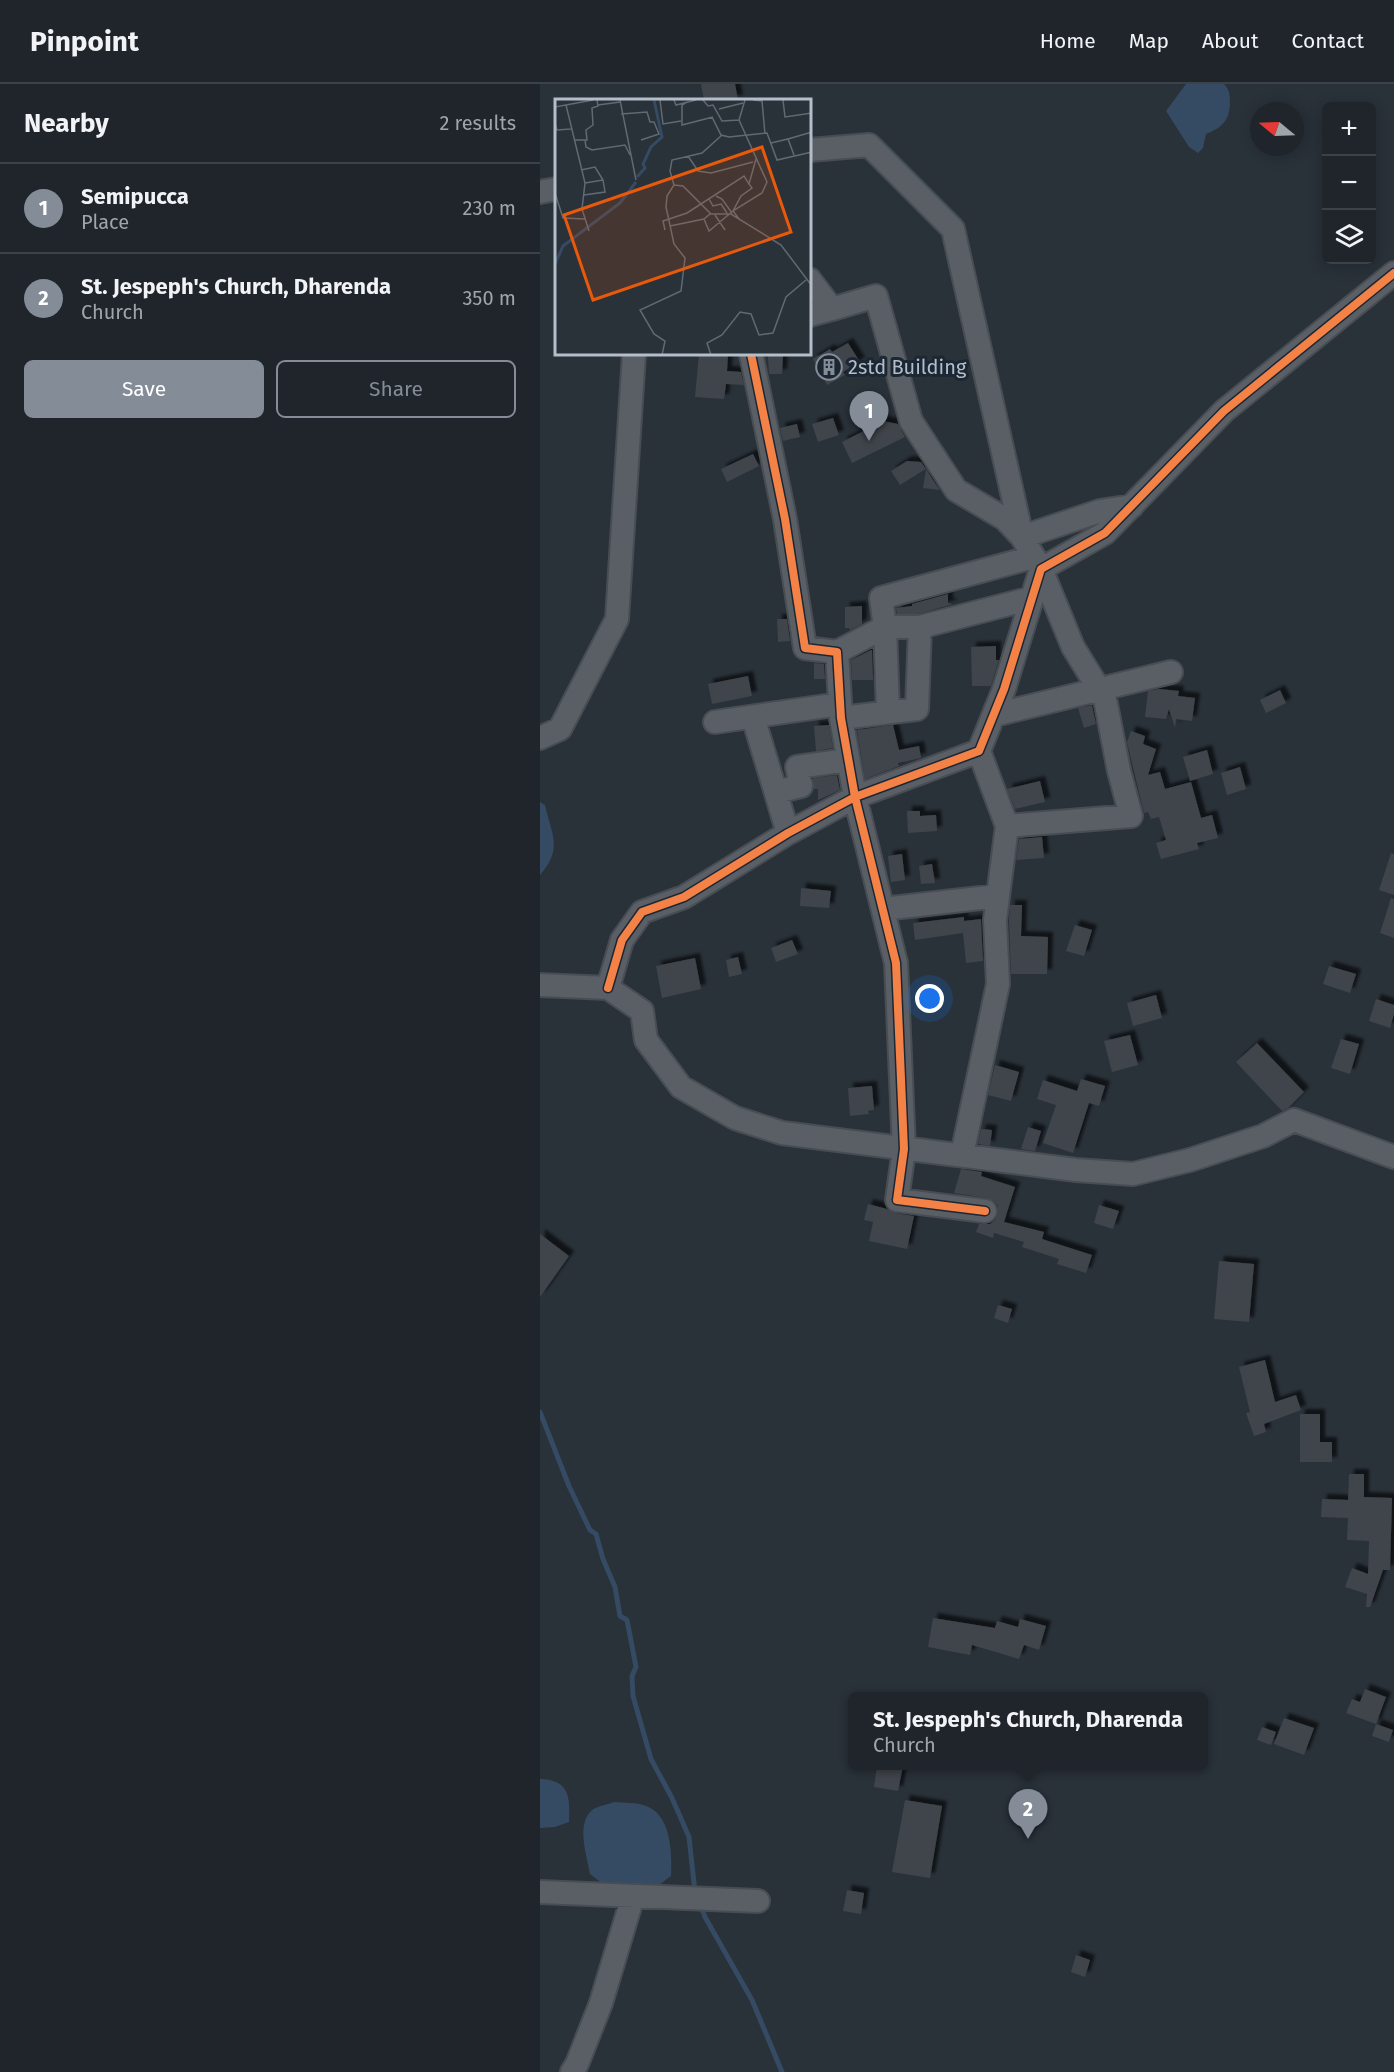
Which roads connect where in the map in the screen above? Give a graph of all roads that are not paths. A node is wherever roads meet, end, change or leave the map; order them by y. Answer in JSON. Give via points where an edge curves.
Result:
{"nodes":[{"id":1,"x":812,"y":150,"type":"edge"},
{"id":2,"x":555,"y":189,"type":"edge"},
{"id":3,"x":540,"y":192,"type":"edge"},
{"id":4,"x":1394,"y":273,"type":"edge"},
{"id":5,"x":812,"y":286,"type":"edge"},
{"id":6,"x":821,"y":312,"type":"edge"},
{"id":7,"x":634,"y":356,"type":"edge"},
{"id":8,"x":751,"y":356,"type":"edge"},
{"id":9,"x":1132,"y":506,"type":"junction"},
{"id":10,"x":1032,"y":554,"type":"junction"},
{"id":11,"x":1032,"y":597,"type":"junction"},
{"id":12,"x":885,"y":627,"type":"junction"},
{"id":13,"x":920,"y":627,"type":"junction"},
{"id":14,"x":837,"y":652,"type":"junction"},
{"id":15,"x":1171,"y":672,"type":"dead end"},
{"id":16,"x":1099,"y":689,"type":"junction"},
{"id":17,"x":841,"y":711,"type":"junction"},
{"id":18,"x":888,"y":712,"type":"junction"},
{"id":19,"x":994,"y":715,"type":"junction"},
{"id":20,"x":753,"y":717,"type":"junction"},
{"id":21,"x":715,"y":722,"type":"dead end"},
{"id":22,"x":540,"y":738,"type":"edge"},
{"id":23,"x":979,"y":751,"type":"junction"},
{"id":24,"x":848,"y":760,"type":"junction"},
{"id":25,"x":776,"y":792,"type":"junction"},
{"id":26,"x":855,"y":797,"type":"junction"},
{"id":27,"x":1007,"y":826,"type":"junction"},
{"id":28,"x":788,"y":833,"type":"junction"},
{"id":29,"x":998,"y":896,"type":"junction"},
{"id":30,"x":883,"y":909,"type":"junction"},
{"id":31,"x":540,"y":985,"type":"edge"},
{"id":32,"x":608,"y":988,"type":"junction"},
{"id":33,"x":904,"y":1149,"type":"junction"},
{"id":34,"x":962,"y":1155,"type":"junction"},
{"id":35,"x":1394,"y":1157,"type":"edge"},
{"id":36,"x":985,"y":1211,"type":"dead end"},
{"id":37,"x":540,"y":1892,"type":"edge"},
{"id":38,"x":633,"y":1896,"type":"junction"},
{"id":39,"x":758,"y":1901,"type":"dead end"},
{"id":40,"x":572,"y":2072,"type":"edge"}],
"edges":[{"from":1,"to":10,"type":"street","via":[[868,145],[953,229]]},
{"from":2,"to":3,"type":"street"},
{"from":4,"to":9,"type":"street","via":[[1224,411]]},
{"from":5,"to":6,"type":"street"},
{"from":6,"to":10,"type":"street","via":[[876,296],[911,422],[956,490],[1005,519]]},
{"from":7,"to":22,"type":"street","via":[[617,619],[560,729]]},
{"from":8,"to":14,"type":"street","via":[[785,519],[805,648]]},
{"from":9,"to":10,"type":"street","via":[[1100,512]]},
{"from":9,"to":10,"type":"street","via":[[1105,533]]},
{"from":10,"to":11,"type":"street"},
{"from":10,"to":12,"type":"street","via":[[881,598]]},
{"from":10,"to":16,"type":"street","via":[[1073,647]]},
{"from":11,"to":13,"type":"street"},
{"from":11,"to":19,"type":"street"},
{"from":12,"to":13,"type":"street"},
{"from":12,"to":14,"type":"street"},
{"from":12,"to":18,"type":"street"},
{"from":13,"to":18,"type":"street","via":[[917,709]]},
{"from":14,"to":17,"type":"street"},
{"from":15,"to":16,"type":"street"},
{"from":16,"to":19,"type":"street"},
{"from":16,"to":27,"type":"street","via":[[1106,699],[1131,816]]},
{"from":17,"to":18,"type":"street"},
{"from":17,"to":20,"type":"street"},
{"from":17,"to":24,"type":"street"},
{"from":19,"to":23,"type":"street"},
{"from":20,"to":21,"type":"street"},
{"from":20,"to":25,"type":"street"},
{"from":23,"to":26,"type":"street"},
{"from":23,"to":27,"type":"street"},
{"from":24,"to":25,"type":"street","via":[[797,767],[801,786]]},
{"from":24,"to":26,"type":"street"},
{"from":25,"to":28,"type":"street"},
{"from":26,"to":28,"type":"street"},
{"from":26,"to":30,"type":"street"},
{"from":27,"to":29,"type":"street"},
{"from":28,"to":32,"type":"street","via":[[684,897],[642,912],[622,940]]},
{"from":29,"to":30,"type":"street"},
{"from":29,"to":34,"type":"street","via":[[994,920],[998,984]]},
{"from":30,"to":33,"type":"street","via":[[896,963]]},
{"from":31,"to":32,"type":"street"},
{"from":32,"to":33,"type":"street","via":[[642,1011],[646,1040],[681,1088],[735,1118],[782,1133]]},
{"from":33,"to":34,"type":"street"},
{"from":33,"to":36,"type":"street","via":[[897,1200]]},
{"from":34,"to":35,"type":"street","via":[[1133,1174],[1263,1136],[1294,1120]]},
{"from":37,"to":38,"type":"street"},
{"from":38,"to":39,"type":"street"},
{"from":38,"to":40,"type":"street","via":[[601,2003]]}]}
